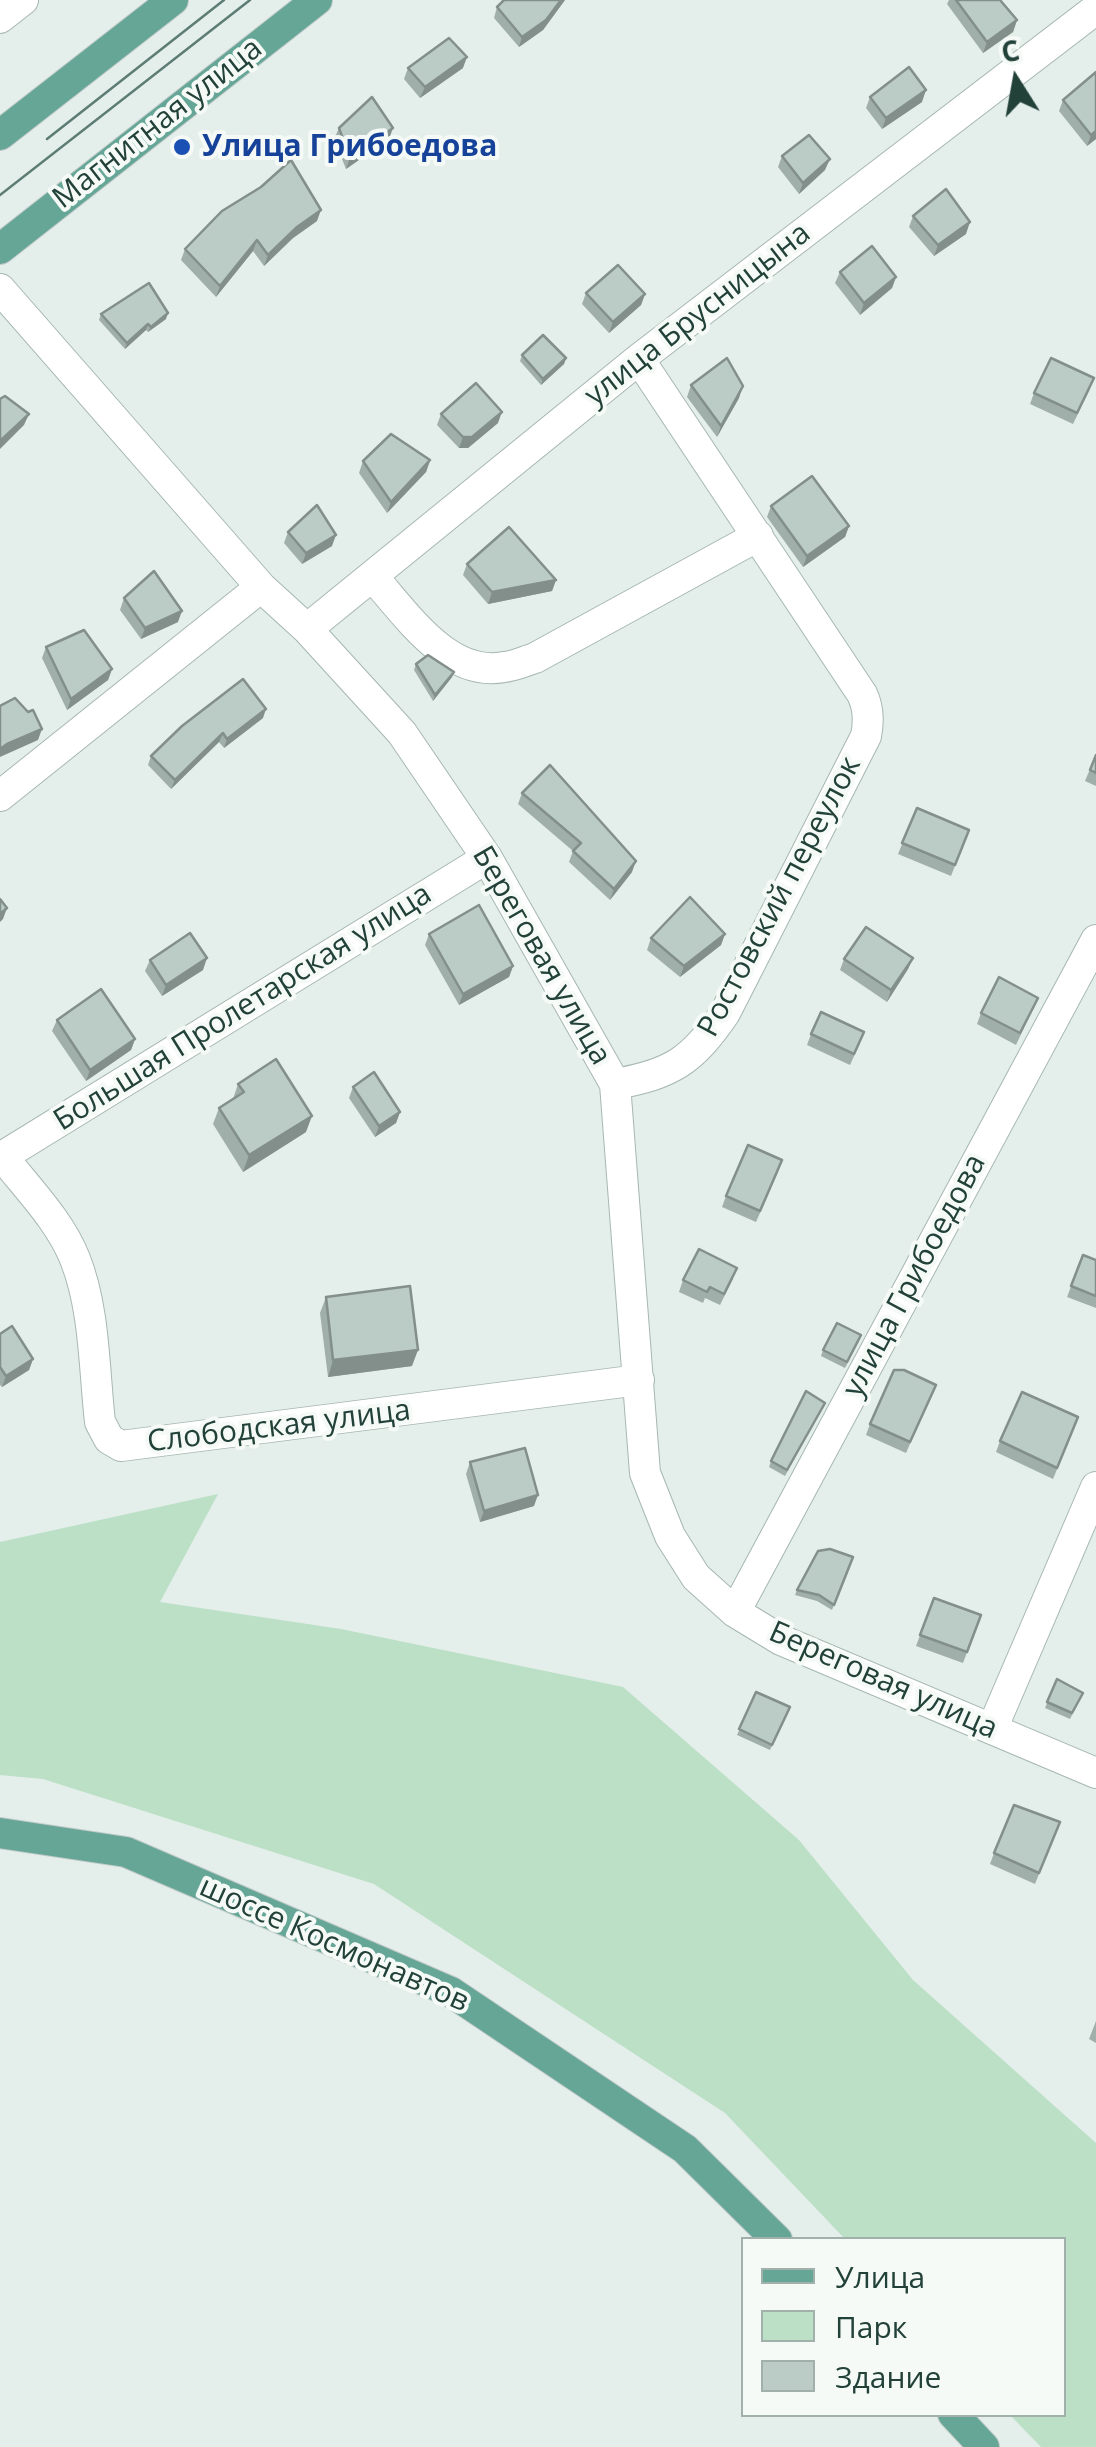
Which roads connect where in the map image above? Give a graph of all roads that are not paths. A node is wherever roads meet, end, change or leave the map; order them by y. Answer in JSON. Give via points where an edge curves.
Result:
{"nodes":[{"id":1,"x":23,"y":0,"type":"edge"},
{"id":2,"x":173,"y":0,"type":"edge"},
{"id":3,"x":316,"y":0,"type":"edge"},
{"id":4,"x":1083,"y":9,"type":"edge"},
{"id":5,"x":0,"y":18,"type":"edge"},
{"id":6,"x":0,"y":135,"type":"edge"},
{"id":7,"x":0,"y":249,"type":"edge"},
{"id":8,"x":0,"y":289,"type":"edge"},
{"id":9,"x":638,"y":359,"type":"junction"},
{"id":10,"x":758,"y":536,"type":"junction"},
{"id":11,"x":372,"y":576,"type":"junction"},
{"id":12,"x":261,"y":588,"type":"junction"},
{"id":13,"x":307,"y":629,"type":"junction"},
{"id":14,"x":0,"y":796,"type":"edge"},
{"id":15,"x":487,"y":858,"type":"junction"},
{"id":16,"x":1096,"y":940,"type":"edge"},
{"id":17,"x":615,"y":1084,"type":"junction"},
{"id":18,"x":2,"y":1157,"type":"edge"},
{"id":19,"x":639,"y":1380,"type":"junction"},
{"id":20,"x":1096,"y":1487,"type":"edge"},
{"id":21,"x":735,"y":1612,"type":"junction"},
{"id":22,"x":992,"y":1728,"type":"junction"},
{"id":23,"x":1096,"y":1773,"type":"edge"},
{"id":24,"x":0,"y":1834,"type":"edge"},
{"id":25,"x":773,"y":2237,"type":"edge"},
{"id":26,"x":956,"y":2417,"type":"edge"},
{"id":27,"x":984,"y":2447,"type":"edge"}],
"edges":[{"from":1,"to":5,"type":"street"},
{"from":2,"to":6,"type":"main road"},
{"from":3,"to":7,"type":"main road","name":"Магнитная улица"},
{"from":4,"to":9,"type":"street","name":"улица Брусницына"},
{"from":8,"to":12,"type":"street","name":"Береговая улица"},
{"from":9,"to":10,"type":"street"},
{"from":9,"to":11,"type":"street","name":"улица Брусницына"},
{"from":10,"to":11,"type":"street","via":[[535,658],[501,668],[466,664],[436,645]]},
{"from":10,"to":17,"type":"street","name":"Ростовский переулок","via":[[862,694],[869,714],[866,736],[704,1043],[676,1068]]},
{"from":11,"to":13,"type":"street","name":"улица Брусницына"},
{"from":12,"to":13,"type":"street","name":"Береговая улица"},
{"from":12,"to":14,"type":"street"},
{"from":13,"to":15,"type":"street","name":"Береговая улица","via":[[402,732]]},
{"from":15,"to":17,"type":"street","name":"Береговая улица"},
{"from":15,"to":18,"type":"street","name":"Большая Пролетарская улица"},
{"from":16,"to":21,"type":"street","name":"улица Грибоедова"},
{"from":17,"to":19,"type":"street","name":"Береговая улица"},
{"from":18,"to":19,"type":"street","name":"Слободская улица","via":[[59,1228],[74,1258],[84,1286],[100,1422],[121,1446]]},
{"from":19,"to":21,"type":"street","name":"Береговая улица","via":[[645,1473],[670,1536],[696,1577]]},
{"from":20,"to":22,"type":"street"},
{"from":21,"to":22,"type":"street","name":"Береговая улица","via":[[781,1640]]},
{"from":22,"to":23,"type":"street","name":"Береговая улица"},
{"from":24,"to":25,"type":"main road","name":"шоссе Космонавтов","via":[[126,1852],[451,1992],[685,2149]]},
{"from":26,"to":27,"type":"main road"}]}
